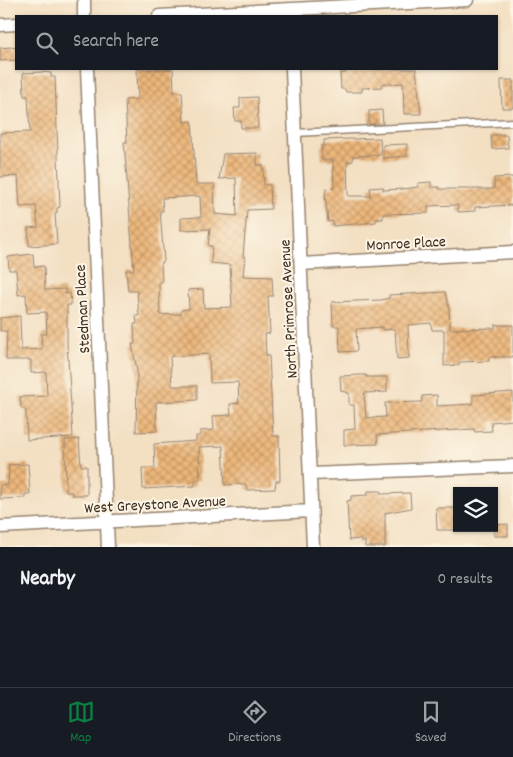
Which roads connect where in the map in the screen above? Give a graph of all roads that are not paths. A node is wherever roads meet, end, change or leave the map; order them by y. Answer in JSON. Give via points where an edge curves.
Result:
{"nodes":[{"id":1,"x":84,"y":0,"type":"edge"},
{"id":2,"x":467,"y":0,"type":"edge"},
{"id":3,"x":289,"y":9,"type":"edge"},
{"id":4,"x":84,"y":15,"type":"edge"},
{"id":5,"x":177,"y":15,"type":"edge"},
{"id":6,"x":0,"y":24,"type":"edge"},
{"id":7,"x":15,"y":24,"type":"edge"},
{"id":8,"x":87,"y":70,"type":"edge"},
{"id":9,"x":292,"y":70,"type":"edge"},
{"id":10,"x":513,"y":122,"type":"edge"},
{"id":11,"x":295,"y":133,"type":"junction"},
{"id":12,"x":513,"y":252,"type":"edge"},
{"id":13,"x":302,"y":264,"type":"junction"},
{"id":14,"x":513,"y":466,"type":"edge"},
{"id":15,"x":311,"y":474,"type":"junction"},
{"id":16,"x":312,"y":511,"type":"junction"},
{"id":17,"x":107,"y":521,"type":"junction"},
{"id":18,"x":0,"y":526,"type":"edge"},
{"id":19,"x":108,"y":547,"type":"edge"},
{"id":20,"x":314,"y":547,"type":"edge"}],
"edges":[{"from":1,"to":4,"type":"street"},
{"from":2,"to":3,"type":"street"},
{"from":3,"to":5,"type":"street"},
{"from":6,"to":7,"type":"street"},
{"from":8,"to":17,"type":"street","name":"Stedman Place"},
{"from":9,"to":11,"type":"street","name":"North Primrose Avenue"},
{"from":10,"to":11,"type":"lane"},
{"from":11,"to":13,"type":"street","name":"North Primrose Avenue"},
{"from":12,"to":13,"type":"street","name":"Monroe Place"},
{"from":13,"to":15,"type":"street","name":"North Primrose Avenue"},
{"from":14,"to":15,"type":"street"},
{"from":15,"to":16,"type":"street","name":"North Primrose Avenue"},
{"from":16,"to":17,"type":"street","name":"West Greystone Avenue"},
{"from":16,"to":20,"type":"street","name":"North Primrose Avenue"},
{"from":17,"to":18,"type":"street","name":"West Greystone Avenue"},
{"from":17,"to":19,"type":"street","name":"Stedman Place"}]}
